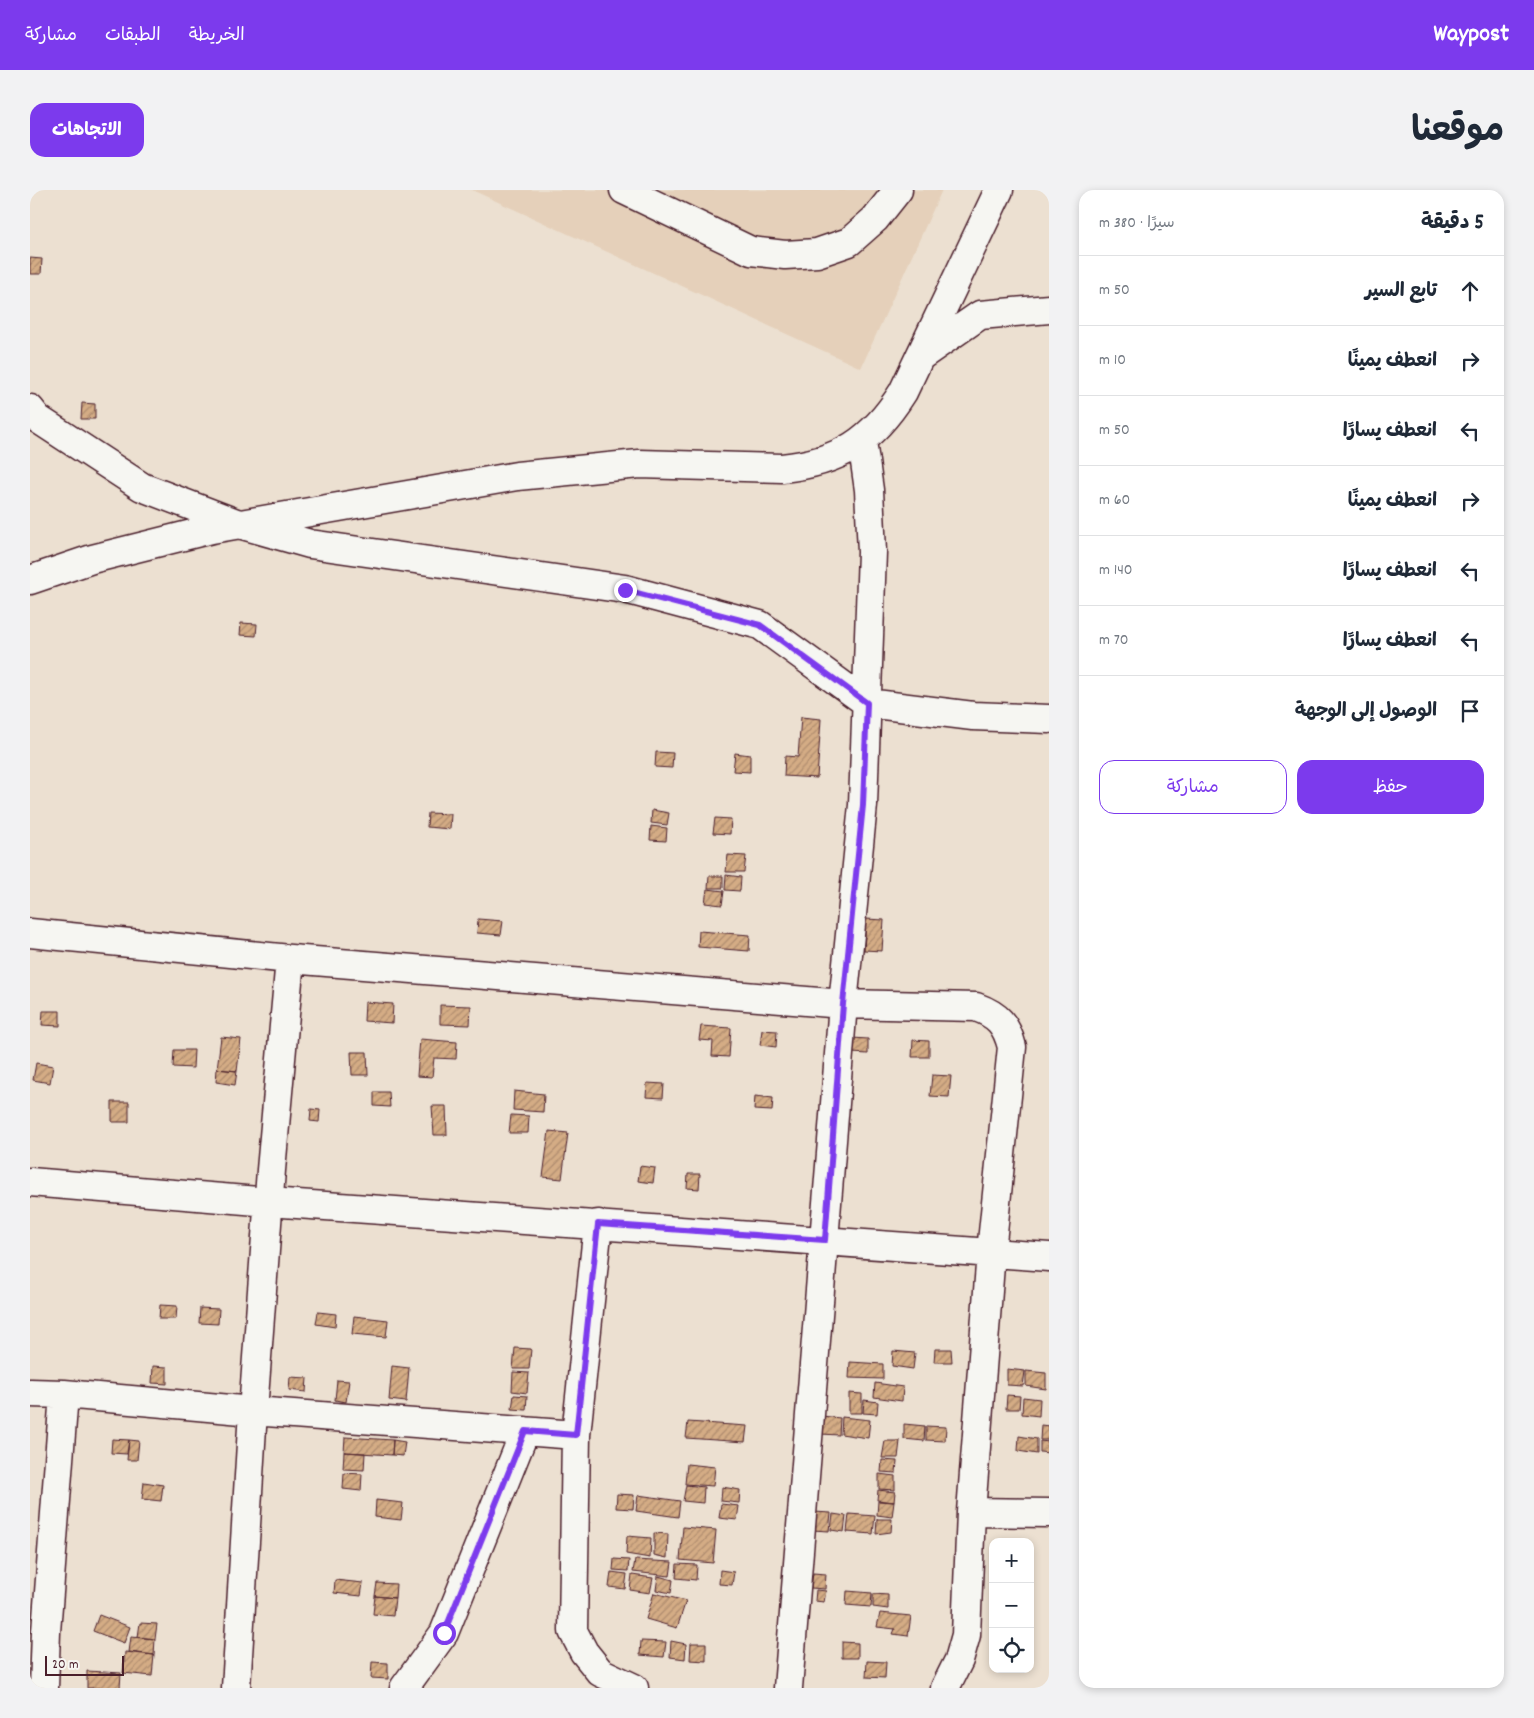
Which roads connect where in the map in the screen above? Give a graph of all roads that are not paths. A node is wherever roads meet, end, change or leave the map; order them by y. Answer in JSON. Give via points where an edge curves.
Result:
{"nodes":[{"id":1,"x":624,"y":190,"type":"edge"},
{"id":2,"x":898,"y":190,"type":"edge"},
{"id":3,"x":999,"y":190,"type":"edge"},
{"id":4,"x":1049,"y":309,"type":"edge"},
{"id":5,"x":920,"y":357,"type":"junction"},
{"id":6,"x":30,"y":409,"type":"edge"},
{"id":7,"x":862,"y":441,"type":"junction"},
{"id":8,"x":239,"y":524,"type":"junction"},
{"id":9,"x":30,"y":580,"type":"edge"},
{"id":10,"x":867,"y":703,"type":"junction"},
{"id":11,"x":1049,"y":719,"type":"edge"},
{"id":12,"x":30,"y":933,"type":"edge"},
{"id":13,"x":290,"y":959,"type":"junction"},
{"id":14,"x":843,"y":1004,"type":"junction"},
{"id":15,"x":30,"y":1182,"type":"edge"},
{"id":16,"x":269,"y":1202,"type":"junction"},
{"id":17,"x":598,"y":1224,"type":"junction"},
{"id":18,"x":825,"y":1240,"type":"junction"},
{"id":19,"x":991,"y":1252,"type":"junction"},
{"id":20,"x":1049,"y":1257,"type":"edge"},
{"id":21,"x":30,"y":1393,"type":"edge"},
{"id":22,"x":64,"y":1394,"type":"junction"},
{"id":23,"x":253,"y":1411,"type":"junction"},
{"id":24,"x":525,"y":1431,"type":"junction"},
{"id":25,"x":576,"y":1435,"type":"junction"},
{"id":26,"x":971,"y":1512,"type":"junction"},
{"id":27,"x":1049,"y":1513,"type":"edge"},
{"id":28,"x":44,"y":1688,"type":"edge"},
{"id":29,"x":236,"y":1688,"type":"edge"},
{"id":30,"x":404,"y":1688,"type":"edge"},
{"id":31,"x":634,"y":1688,"type":"edge"},
{"id":32,"x":788,"y":1688,"type":"edge"},
{"id":33,"x":945,"y":1688,"type":"edge"}],
"edges":[{"from":1,"to":2,"type":"street","via":[[751,251],[784,255],[817,253],[849,242],[875,219]]},
{"from":3,"to":5,"type":"street"},
{"from":4,"to":5,"type":"street","via":[[980,315]]},
{"from":5,"to":7,"type":"street","via":[[892,410]]},
{"from":6,"to":8,"type":"street","via":[[38,418],[142,487]]},
{"from":7,"to":8,"type":"street","via":[[830,458],[803,466],[611,466],[518,476]]},
{"from":7,"to":10,"type":"street","via":[[872,522]]},
{"from":8,"to":9,"type":"street","via":[[92,559]]},
{"from":8,"to":10,"type":"street","via":[[310,544],[625,590],[760,625]]},
{"from":10,"to":11,"type":"street","via":[[973,716]]},
{"from":10,"to":14,"type":"street","via":[[863,805]]},
{"from":12,"to":13,"type":"street"},
{"from":13,"to":14,"type":"street"},
{"from":13,"to":16,"type":"street"},
{"from":14,"to":18,"type":"street"},
{"from":14,"to":19,"type":"street","via":[[976,1007],[1001,1021],[1012,1047]]},
{"from":15,"to":16,"type":"street"},
{"from":16,"to":17,"type":"street"},
{"from":16,"to":23,"type":"street"},
{"from":17,"to":18,"type":"street"},
{"from":17,"to":25,"type":"street"},
{"from":18,"to":19,"type":"street"},
{"from":18,"to":32,"type":"street"},
{"from":19,"to":20,"type":"street"},
{"from":19,"to":26,"type":"street"},
{"from":21,"to":22,"type":"street"},
{"from":22,"to":23,"type":"street"},
{"from":22,"to":28,"type":"street"},
{"from":23,"to":24,"type":"street"},
{"from":23,"to":29,"type":"street"},
{"from":24,"to":25,"type":"street"},
{"from":24,"to":30,"type":"street","via":[[444,1633]]},
{"from":25,"to":31,"type":"street","via":[[573,1631],[600,1672]]},
{"from":26,"to":27,"type":"street"},
{"from":26,"to":33,"type":"street","via":[[966,1635],[960,1660]]}]}
